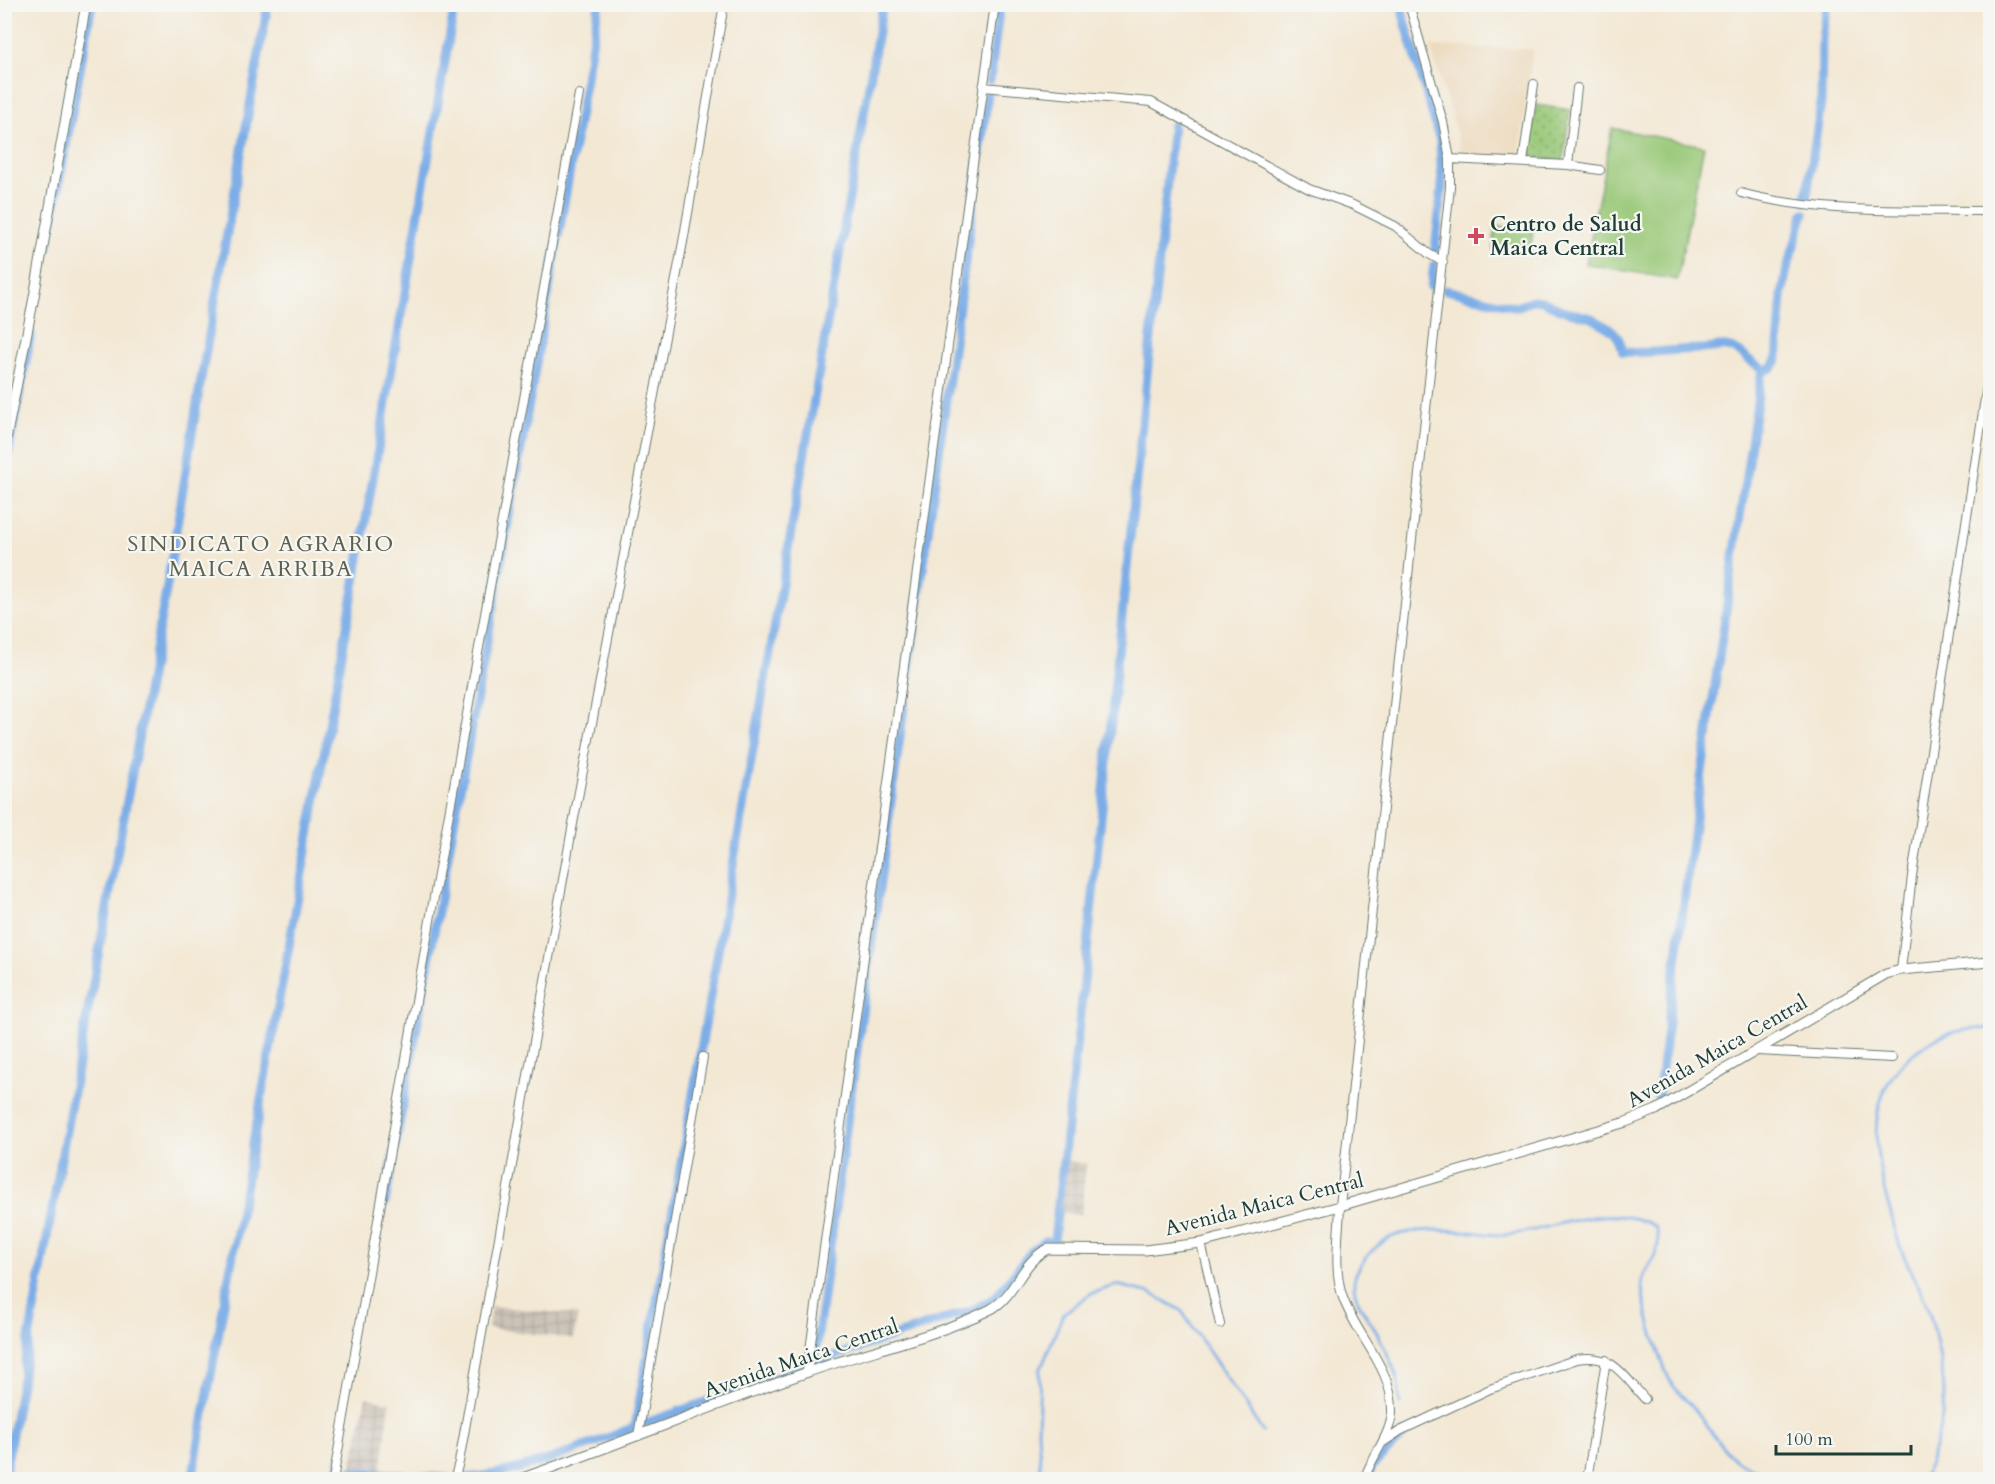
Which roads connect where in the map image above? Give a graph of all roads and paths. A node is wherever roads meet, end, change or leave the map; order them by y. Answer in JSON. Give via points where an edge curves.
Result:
{"nodes":[{"id":1,"x":86,"y":4,"type":"edge"},
{"id":2,"x":724,"y":4,"type":"edge"},
{"id":3,"x":995,"y":4,"type":"edge"},
{"id":4,"x":1409,"y":4,"type":"edge"},
{"id":5,"x":1534,"y":84,"type":"dead end"},
{"id":6,"x":983,"y":87,"type":"junction"},
{"id":7,"x":1577,"y":88,"type":"dead end"},
{"id":8,"x":579,"y":94,"type":"dead end"},
{"id":9,"x":1450,"y":159,"type":"junction"},
{"id":10,"x":1523,"y":162,"type":"junction"},
{"id":11,"x":1568,"y":165,"type":"junction"},
{"id":12,"x":1600,"y":170,"type":"dead end"},
{"id":13,"x":1741,"y":193,"type":"dead end"},
{"id":14,"x":1990,"y":212,"type":"edge"},
{"id":15,"x":1443,"y":262,"type":"junction"},
{"id":16,"x":1990,"y":366,"type":"edge"},
{"id":17,"x":4,"y":449,"type":"edge"},
{"id":18,"x":1990,"y":962,"type":"edge"},
{"id":19,"x":1901,"y":970,"type":"junction"},
{"id":20,"x":1756,"y":1051,"type":"junction"},
{"id":21,"x":703,"y":1057,"type":"dead end"},
{"id":22,"x":1892,"y":1058,"type":"dead end"},
{"id":23,"x":1340,"y":1206,"type":"junction"},
{"id":24,"x":1202,"y":1243,"type":"junction"},
{"id":25,"x":1220,"y":1324,"type":"dead end"},
{"id":26,"x":1606,"y":1360,"type":"junction"},
{"id":27,"x":807,"y":1372,"type":"junction"},
{"id":28,"x":1645,"y":1399,"type":"dead end"},
{"id":29,"x":638,"y":1436,"type":"junction"},
{"id":30,"x":1380,"y":1445,"type":"junction"},
{"id":31,"x":333,"y":1479,"type":"edge"},
{"id":32,"x":356,"y":1479,"type":"edge"},
{"id":33,"x":369,"y":1479,"type":"edge"},
{"id":34,"x":454,"y":1479,"type":"edge"},
{"id":35,"x":517,"y":1479,"type":"edge"},
{"id":36,"x":1364,"y":1479,"type":"edge"},
{"id":37,"x":1587,"y":1479,"type":"edge"}],
"edges":[{"from":1,"to":17,"type":"street"},
{"from":2,"to":34,"type":"street"},
{"from":3,"to":6,"type":"street"},
{"from":4,"to":9,"type":"street"},
{"from":5,"to":10,"type":"street"},
{"from":6,"to":15,"type":"street","via":[[1150,102],[1309,189],[1395,226]]},
{"from":6,"to":27,"type":"street"},
{"from":7,"to":11,"type":"street"},
{"from":8,"to":31,"type":"street"},
{"from":9,"to":10,"type":"street"},
{"from":9,"to":15,"type":"street"},
{"from":10,"to":11,"type":"street"},
{"from":11,"to":12,"type":"street"},
{"from":13,"to":14,"type":"street","via":[[1768,201],[1812,206]]},
{"from":15,"to":23,"type":"street"},
{"from":16,"to":19,"type":"street"},
{"from":18,"to":19,"type":"street","name":"Avenida Maica Central"},
{"from":19,"to":20,"type":"street","name":"Avenida Maica Central","via":[[1873,981]]},
{"from":20,"to":22,"type":"street"},
{"from":20,"to":23,"type":"street","name":"Avenida Maica Central","via":[[1635,1119]]},
{"from":21,"to":29,"type":"street"},
{"from":23,"to":24,"type":"street","name":"Avenida Maica Central"},
{"from":23,"to":30,"type":"street","via":[[1337,1272],[1343,1297],[1376,1356],[1390,1395],[1390,1424]]},
{"from":24,"to":25,"type":"street"},
{"from":24,"to":27,"type":"street","name":"Avenida Maica Central","via":[[1145,1250],[1048,1249],[1032,1260],[998,1305],[988,1311]]},
{"from":26,"to":28,"type":"street"},
{"from":26,"to":30,"type":"street","via":[[1577,1359],[1507,1382],[1400,1431]]},
{"from":26,"to":37,"type":"street"},
{"from":27,"to":29,"type":"street","name":"Avenida Maica Central"},
{"from":29,"to":35,"type":"street","name":"Avenida Maica Central"},
{"from":30,"to":36,"type":"street"},
{"from":32,"to":33,"type":"street"}]}
